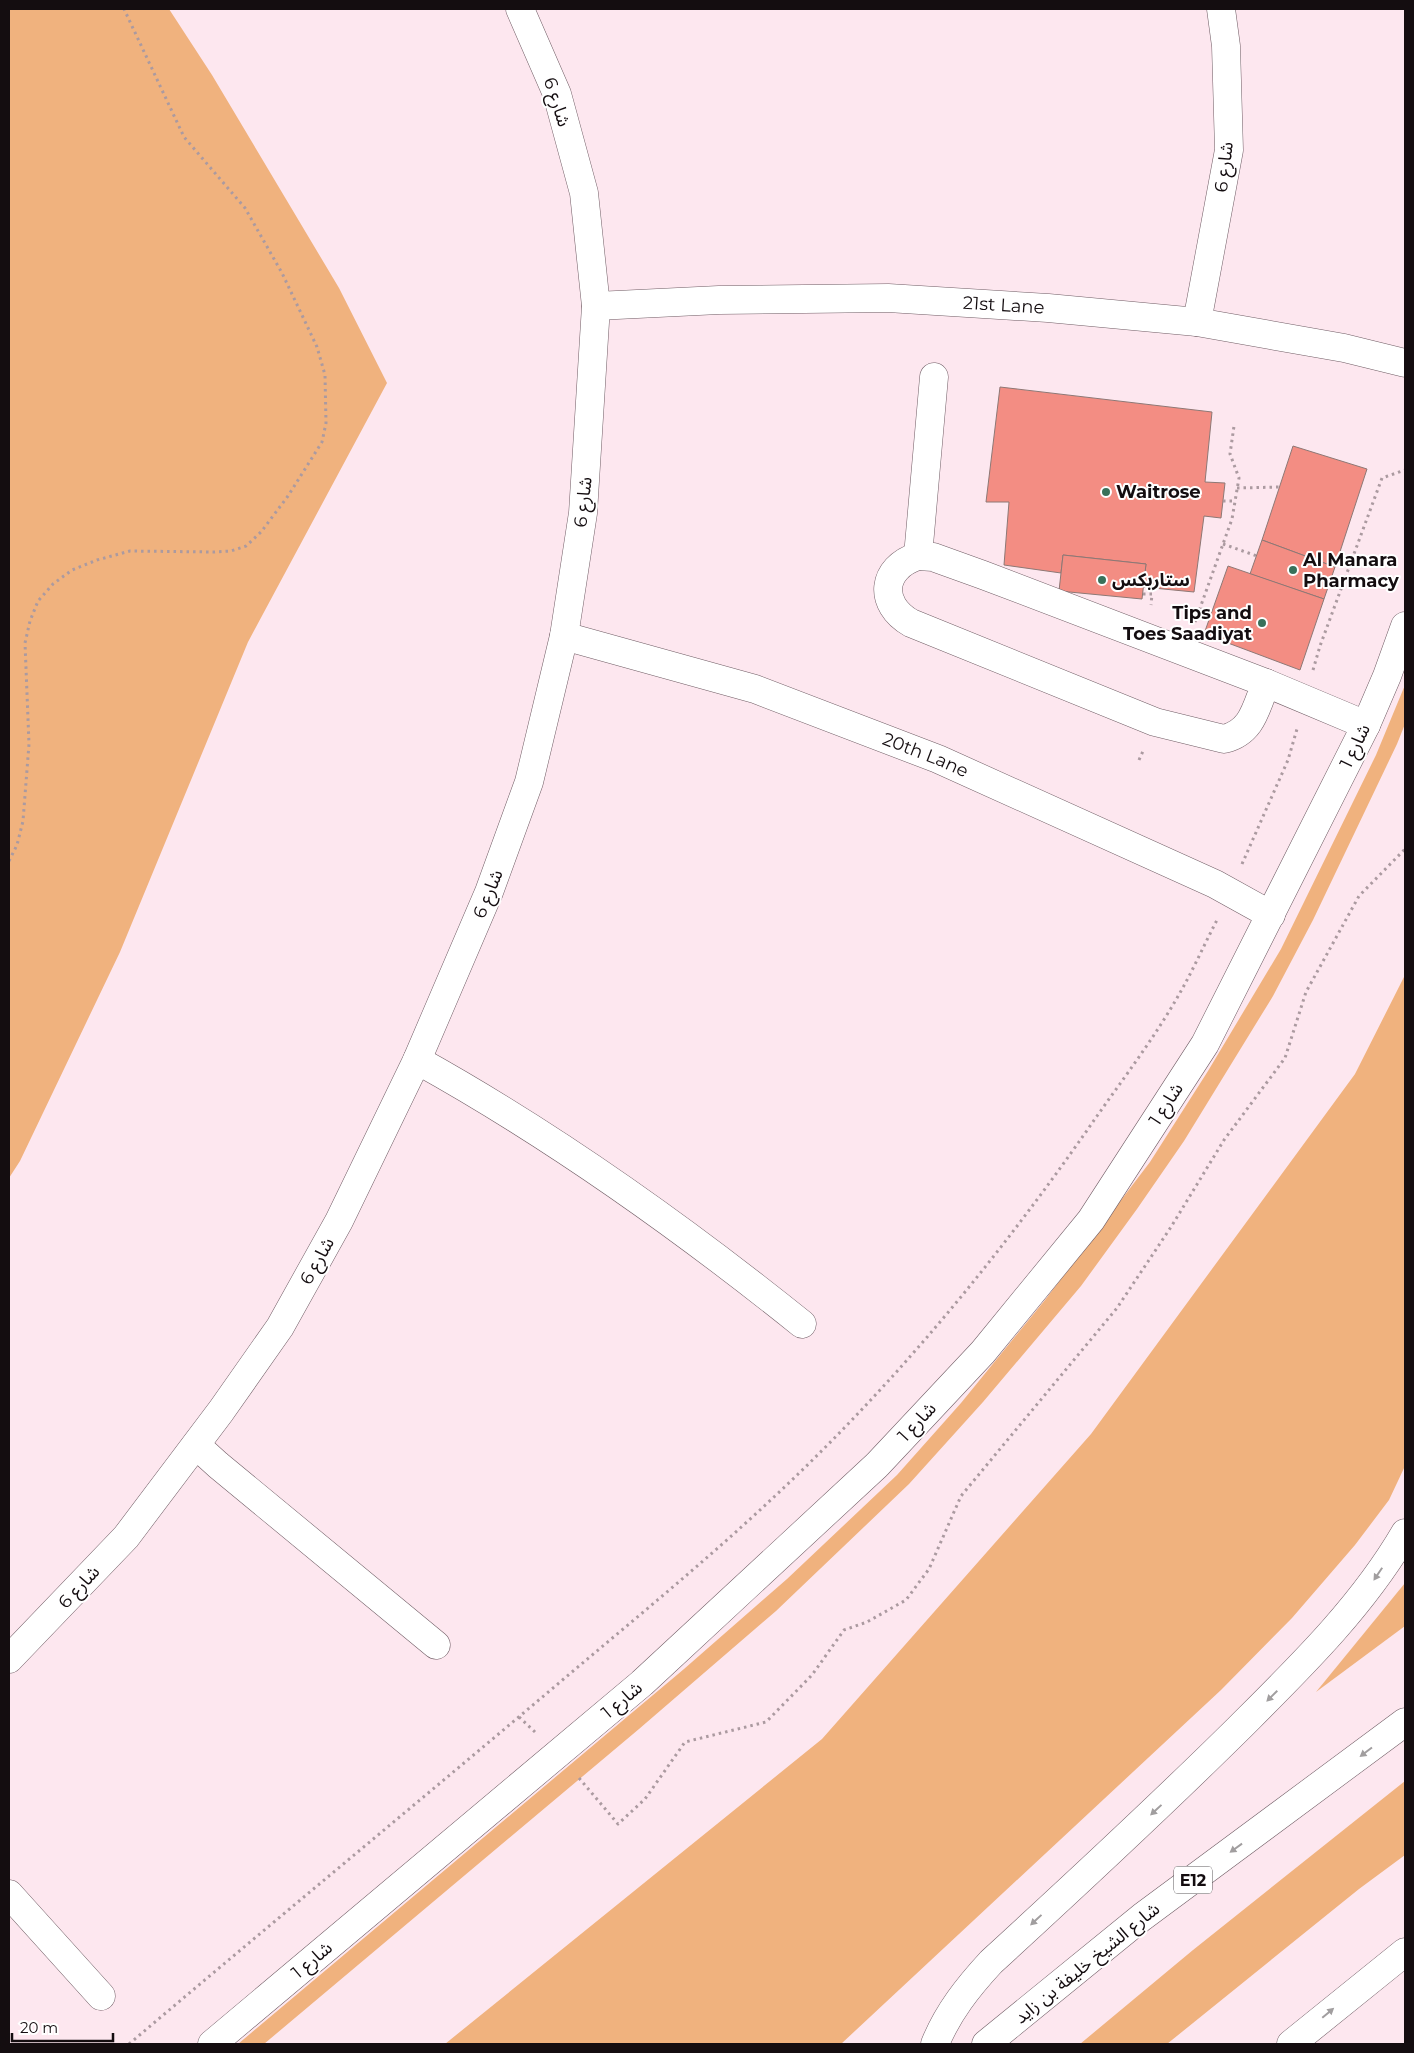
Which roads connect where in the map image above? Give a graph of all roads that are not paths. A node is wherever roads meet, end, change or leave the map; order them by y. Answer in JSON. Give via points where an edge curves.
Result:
{"nodes":[{"id":1,"x":520,"y":9,"type":"edge"},
{"id":2,"x":1220,"y":9,"type":"edge"},
{"id":3,"x":596,"y":306,"type":"junction"},
{"id":4,"x":1197,"y":322,"type":"junction"},
{"id":5,"x":1405,"y":363,"type":"edge"},
{"id":6,"x":934,"y":377,"type":"dead end"},
{"id":7,"x":918,"y":556,"type":"junction"},
{"id":8,"x":1405,"y":626,"type":"edge"},
{"id":9,"x":564,"y":636,"type":"junction"},
{"id":10,"x":1266,"y":682,"type":"junction"},
{"id":11,"x":1366,"y":725,"type":"junction"},
{"id":12,"x":1271,"y":915,"type":"junction"},
{"id":13,"x":417,"y":1060,"type":"junction"},
{"id":14,"x":802,"y":1324,"type":"dead end"},
{"id":15,"x":196,"y":1445,"type":"junction"},
{"id":16,"x":1405,"y":1533,"type":"edge"},
{"id":17,"x":436,"y":1645,"type":"dead end"},
{"id":18,"x":9,"y":1659,"type":"edge"},
{"id":19,"x":1405,"y":1722,"type":"edge"},
{"id":20,"x":9,"y":1894,"type":"edge"},
{"id":21,"x":1405,"y":1952,"type":"edge"},
{"id":22,"x":101,"y":1996,"type":"dead end"},
{"id":23,"x":212,"y":2044,"type":"edge"},
{"id":24,"x":935,"y":2044,"type":"edge"},
{"id":25,"x":986,"y":2044,"type":"edge"},
{"id":26,"x":1291,"y":2044,"type":"edge"}],
"edges":[{"from":1,"to":3,"type":"main road","name":"شارع 6","via":[[558,94],[584,193]]},
{"from":2,"to":4,"type":"main road","name":"شارع 6","via":[[1226,46],[1229,150]]},
{"from":3,"to":4,"type":"main road","name":"21st Lane","via":[[719,300],[888,298]]},
{"from":3,"to":9,"type":"main road","name":"شارع 6","via":[[583,514]]},
{"from":4,"to":5,"type":"main road","name":"21st Lane","via":[[1344,348]]},
{"from":6,"to":7,"type":"main road"},
{"from":7,"to":10,"type":"main road","via":[[983,575]]},
{"from":7,"to":10,"type":"main road","via":[[905,560],[889,580],[888,593],[899,616],[1155,722],[1224,739],[1235,736],[1251,720]]},
{"from":8,"to":11,"type":"main road","name":"شارع 1"},
{"from":9,"to":12,"type":"main road","name":"20th Lane","via":[[755,689],[938,759],[1232,893]]},
{"from":9,"to":13,"type":"main road","name":"شارع 6","via":[[529,782],[489,892]]},
{"from":10,"to":11,"type":"main road"},
{"from":11,"to":12,"type":"main road","name":"شارع 1"},
{"from":12,"to":23,"type":"main road","name":"شارع 1","via":[[1205,1044],[1091,1220],[983,1352],[877,1465],[642,1683]]},
{"from":13,"to":14,"type":"main road","via":[[498,1107],[654,1209]]},
{"from":13,"to":15,"type":"main road","name":"شارع 6","via":[[339,1221],[280,1327]]},
{"from":15,"to":17,"type":"main road"},
{"from":15,"to":18,"type":"main road","name":"شارع 6","via":[[126,1537]]},
{"from":16,"to":24,"type":"main road","one_way":true,"via":[[1371,1584],[1297,1671],[1167,1799],[971,1983],[954,2006]]},
{"from":19,"to":25,"type":"main road","name":"شارع الشيخ خليفة بن زايد","number":"E12","one_way":true,"via":[[1142,1917]]},
{"from":20,"to":22,"type":"main road"},
{"from":26,"to":21,"type":"main road","one_way":true}]}
